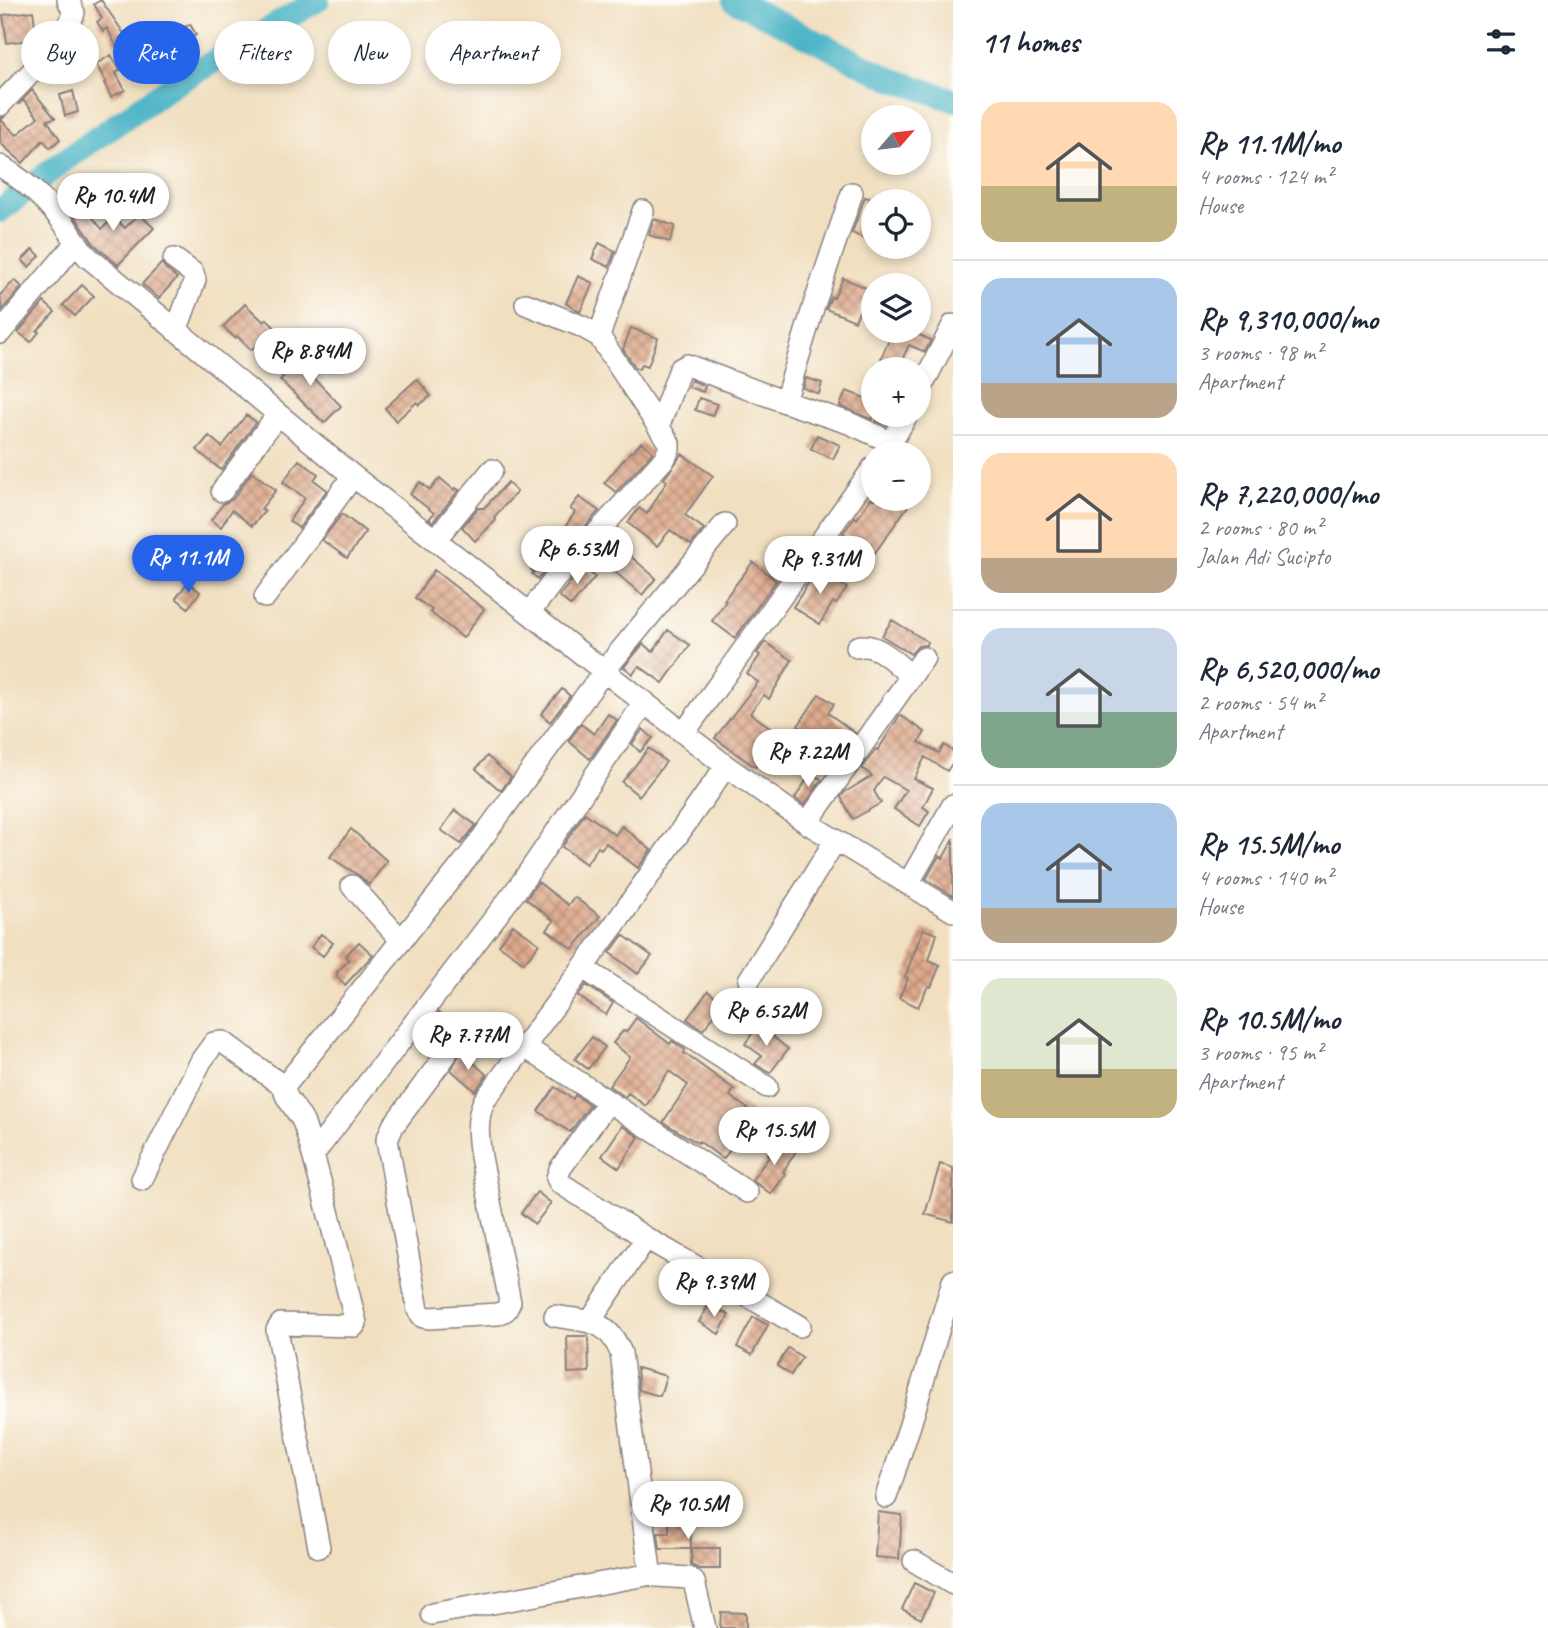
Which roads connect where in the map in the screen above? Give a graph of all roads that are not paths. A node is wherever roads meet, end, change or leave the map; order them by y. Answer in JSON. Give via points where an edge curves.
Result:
{"nodes":[{"id":1,"x":74,"y":4,"type":"edge"},
{"id":2,"x":0,"y":105,"type":"edge"},
{"id":3,"x":8,"y":171,"type":"edge"},
{"id":4,"x":852,"y":193,"type":"dead end"},
{"id":5,"x":643,"y":211,"type":"dead end"},
{"id":6,"x":75,"y":244,"type":"junction"},
{"id":7,"x":174,"y":259,"type":"dead end"},
{"id":8,"x":526,"y":304,"type":"dead end"},
{"id":9,"x":953,"y":325,"type":"edge"},
{"id":10,"x":176,"y":331,"type":"junction"},
{"id":11,"x":0,"y":333,"type":"edge"},
{"id":12,"x":600,"y":336,"type":"junction"},
{"id":13,"x":931,"y":368,"type":"edge"},
{"id":14,"x":785,"y":402,"type":"junction"},
{"id":15,"x":278,"y":414,"type":"junction"},
{"id":16,"x":659,"y":425,"type":"junction"},
{"id":17,"x":878,"y":441,"type":"edge"},
{"id":18,"x":492,"y":470,"type":"dead end"},
{"id":19,"x":353,"y":476,"type":"junction"},
{"id":20,"x":861,"y":485,"type":"edge"},
{"id":21,"x":222,"y":491,"type":"dead end"},
{"id":22,"x":725,"y":524,"type":"dead end"},
{"id":23,"x":436,"y":539,"type":"junction"},
{"id":24,"x":265,"y":597,"type":"dead end"},
{"id":25,"x":530,"y":612,"type":"junction"},
{"id":26,"x":857,"y":648,"type":"dead end"},
{"id":27,"x":924,"y":657,"type":"dead end"},
{"id":28,"x":604,"y":671,"type":"junction"},
{"id":29,"x":911,"y":676,"type":"junction"},
{"id":30,"x":645,"y":702,"type":"junction"},
{"id":31,"x":684,"y":733,"type":"junction"},
{"id":32,"x":726,"y":766,"type":"junction"},
{"id":33,"x":953,"y":805,"type":"edge"},
{"id":34,"x":807,"y":823,"type":"junction"},
{"id":35,"x":835,"y":841,"type":"junction"},
{"id":36,"x":908,"y":884,"type":"junction"},
{"id":37,"x":352,"y":886,"type":"dead end"},
{"id":38,"x":953,"y":911,"type":"edge"},
{"id":39,"x":401,"y":940,"type":"junction"},
{"id":40,"x":583,"y":968,"type":"junction"},
{"id":41,"x":749,"y":980,"type":"dead end"},
{"id":42,"x":525,"y":1047,"type":"junction"},
{"id":43,"x":446,"y":1055,"type":"dead end"},
{"id":44,"x":284,"y":1087,"type":"junction"},
{"id":45,"x":767,"y":1087,"type":"dead end"},
{"id":46,"x":608,"y":1102,"type":"junction"},
{"id":47,"x":313,"y":1155,"type":"junction"},
{"id":48,"x":142,"y":1179,"type":"dead end"},
{"id":49,"x":747,"y":1192,"type":"dead end"},
{"id":50,"x":646,"y":1238,"type":"junction"},
{"id":51,"x":953,"y":1281,"type":"edge"},
{"id":52,"x":555,"y":1316,"type":"dead end"},
{"id":53,"x":591,"y":1321,"type":"junction"},
{"id":54,"x":800,"y":1326,"type":"dead end"},
{"id":55,"x":886,"y":1497,"type":"dead end"},
{"id":56,"x":319,"y":1547,"type":"dead end"},
{"id":57,"x":914,"y":1561,"type":"dead end"},
{"id":58,"x":652,"y":1574,"type":"junction"},
{"id":59,"x":953,"y":1584,"type":"edge"},
{"id":60,"x":432,"y":1614,"type":"dead end"},
{"id":61,"x":705,"y":1628,"type":"edge"}],
"edges":[{"from":1,"to":2,"type":"street","via":[[67,28],[55,46]]},
{"from":3,"to":6,"type":"street","via":[[50,208]]},
{"from":4,"to":14,"type":"street"},
{"from":5,"to":12,"type":"street"},
{"from":6,"to":10,"type":"street"},
{"from":6,"to":11,"type":"street"},
{"from":7,"to":10,"type":"street","via":[[193,273],[195,280]]},
{"from":8,"to":12,"type":"street"},
{"from":9,"to":13,"type":"street"},
{"from":10,"to":15,"type":"street"},
{"from":12,"to":16,"type":"street"},
{"from":14,"to":16,"type":"street","via":[[687,365],[680,369]]},
{"from":14,"to":17,"type":"street","via":[[849,423]]},
{"from":15,"to":19,"type":"street"},
{"from":15,"to":21,"type":"street"},
{"from":16,"to":25,"type":"street","via":[[669,443],[665,457]]},
{"from":18,"to":23,"type":"street"},
{"from":19,"to":23,"type":"street"},
{"from":19,"to":24,"type":"street"},
{"from":20,"to":31,"type":"street"},
{"from":22,"to":28,"type":"street"},
{"from":23,"to":25,"type":"street"},
{"from":25,"to":28,"type":"street"},
{"from":26,"to":29,"type":"street","via":[[875,648]]},
{"from":27,"to":29,"type":"street"},
{"from":28,"to":30,"type":"street"},
{"from":28,"to":39,"type":"street","via":[[469,856]]},
{"from":29,"to":34,"type":"street"},
{"from":30,"to":31,"type":"street"},
{"from":30,"to":47,"type":"street","via":[[520,885]]},
{"from":31,"to":32,"type":"street"},
{"from":32,"to":34,"type":"street"},
{"from":32,"to":40,"type":"street"},
{"from":33,"to":36,"type":"street"},
{"from":34,"to":35,"type":"street"},
{"from":35,"to":36,"type":"street"},
{"from":35,"to":41,"type":"street"},
{"from":36,"to":38,"type":"street"},
{"from":37,"to":39,"type":"street"},
{"from":39,"to":44,"type":"street"},
{"from":40,"to":42,"type":"street"},
{"from":40,"to":45,"type":"street"},
{"from":42,"to":43,"type":"street","via":[[479,1113],[481,1157],[510,1302],[498,1314],[429,1318],[418,1310],[387,1140]]},
{"from":42,"to":46,"type":"street"},
{"from":44,"to":47,"type":"street","via":[[300,1112]]},
{"from":44,"to":48,"type":"street","via":[[223,1042],[214,1043]]},
{"from":46,"to":49,"type":"street"},
{"from":46,"to":50,"type":"street","via":[[557,1178]]},
{"from":47,"to":56,"type":"street","via":[[356,1323],[281,1324],[277,1330]]},
{"from":50,"to":53,"type":"street"},
{"from":50,"to":54,"type":"street"},
{"from":51,"to":55,"type":"street"},
{"from":52,"to":53,"type":"street"},
{"from":53,"to":58,"type":"street","via":[[613,1336],[621,1353]]},
{"from":57,"to":59,"type":"street"},
{"from":58,"to":60,"type":"street"},
{"from":58,"to":61,"type":"street","via":[[694,1582]]}]}
